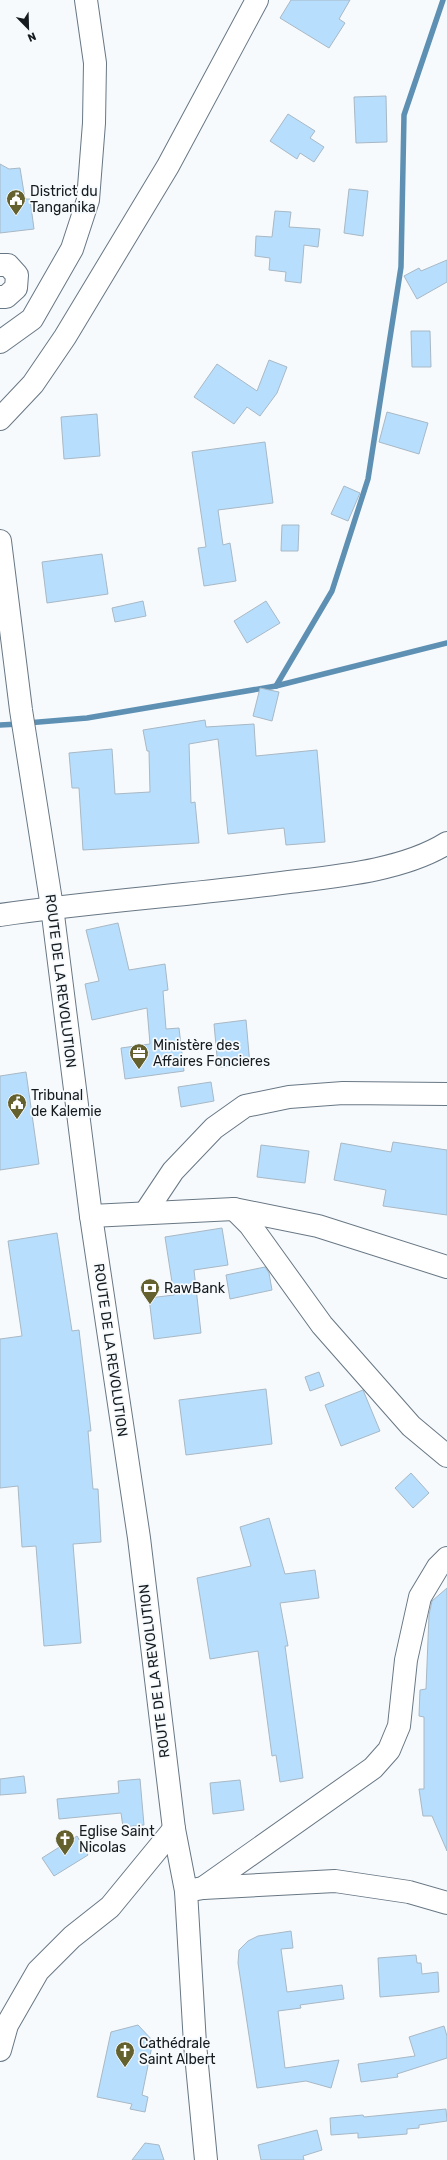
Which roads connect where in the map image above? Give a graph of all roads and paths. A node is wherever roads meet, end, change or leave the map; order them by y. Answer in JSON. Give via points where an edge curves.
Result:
{"nodes":[{"id":1,"x":86,"y":0,"type":"edge"},
{"id":2,"x":258,"y":0,"type":"edge"},
{"id":3,"x":0,"y":265,"type":"edge"},
{"id":4,"x":0,"y":297,"type":"edge"},
{"id":5,"x":0,"y":342,"type":"edge"},
{"id":6,"x":0,"y":419,"type":"edge"},
{"id":7,"x":0,"y":541,"type":"edge"},
{"id":8,"x":447,"y":843,"type":"edge"},
{"id":9,"x":52,"y":907,"type":"junction"},
{"id":10,"x":0,"y":915,"type":"edge"},
{"id":11,"x":447,"y":1094,"type":"edge"},
{"id":12,"x":234,"y":1209,"type":"junction"},
{"id":13,"x":145,"y":1213,"type":"junction"},
{"id":14,"x":91,"y":1216,"type":"junction"},
{"id":15,"x":447,"y":1267,"type":"edge"},
{"id":16,"x":447,"y":1456,"type":"edge"},
{"id":17,"x":447,"y":1558,"type":"edge"},
{"id":18,"x":174,"y":1829,"type":"junction"},
{"id":19,"x":195,"y":1889,"type":"junction"},
{"id":20,"x":447,"y":1903,"type":"edge"},
{"id":21,"x":0,"y":2050,"type":"edge"},
{"id":22,"x":206,"y":2160,"type":"edge"}],
"edges":[{"from":1,"to":5,"type":"street","via":[[96,64],[88,200],[72,249],[32,319]]},
{"from":2,"to":6,"type":"street","via":[[168,166],[65,337],[33,384]]},
{"from":3,"to":4,"type":"street","via":[[8,265],[17,275],[16,288],[6,297]]},
{"from":7,"to":9,"type":"street","name":"ROUTE DE LA REVOLUTION","via":[[21,710]]},
{"from":8,"to":9,"type":"street","via":[[432,853],[360,873],[252,887]]},
{"from":9,"to":10,"type":"street"},
{"from":9,"to":14,"type":"street","name":"ROUTE DE LA REVOLUTION"},
{"from":11,"to":13,"type":"street","via":[[343,1093],[289,1097],[245,1106],[214,1128],[178,1166]]},
{"from":12,"to":13,"type":"street"},
{"from":12,"to":15,"type":"street","via":[[318,1226]]},
{"from":12,"to":16,"type":"street","via":[[254,1231],[322,1325],[411,1426]]},
{"from":13,"to":14,"type":"street"},
{"from":14,"to":18,"type":"street","name":"ROUTE DE LA REVOLUTION","via":[[139,1538]]},
{"from":17,"to":19,"type":"street","via":[[438,1567],[420,1597],[406,1660],[399,1726],[389,1750],[373,1768]]},
{"from":18,"to":19,"type":"street","name":"ROUTE DE LA REVOLUTION"},
{"from":18,"to":21,"type":"street","via":[[110,1907],[72,1937],[38,1971],[7,2025]]},
{"from":19,"to":20,"type":"street","via":[[335,1881],[409,1892]]},
{"from":19,"to":22,"type":"street","name":"ROUTE DE LA REVOLUTION","via":[[195,2044]]}]}
